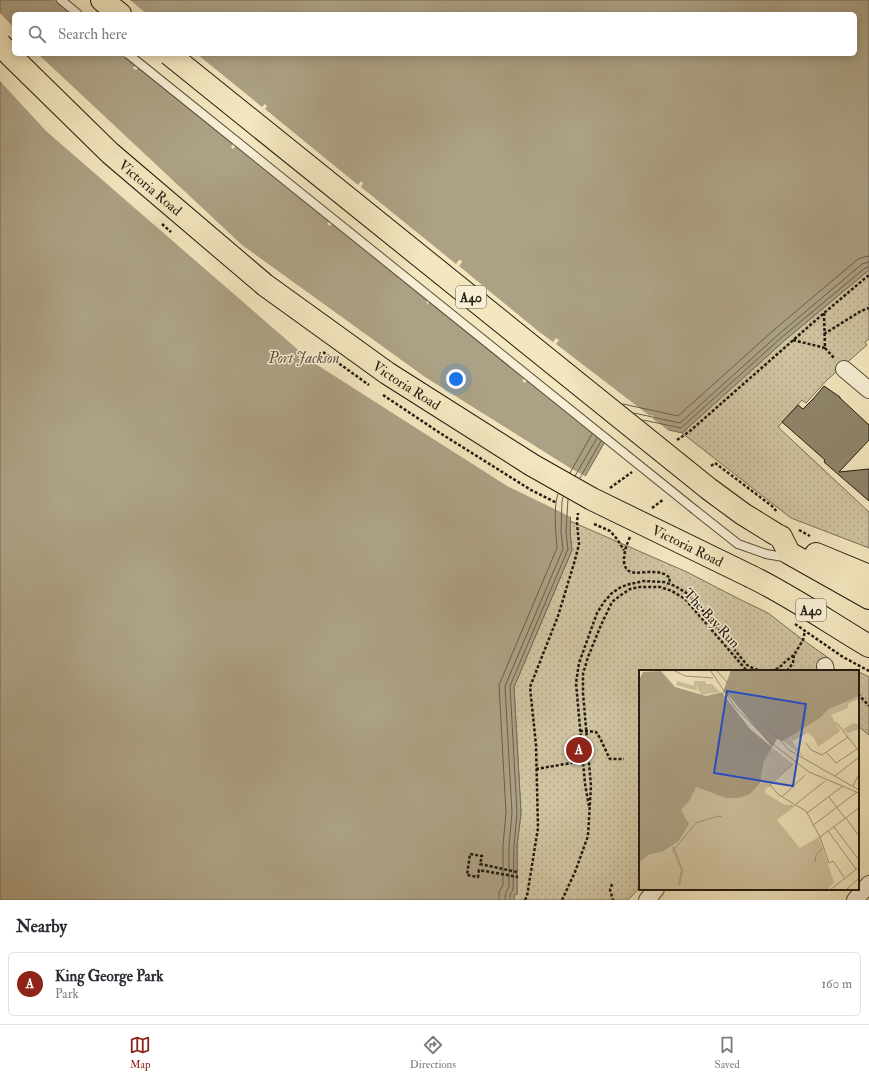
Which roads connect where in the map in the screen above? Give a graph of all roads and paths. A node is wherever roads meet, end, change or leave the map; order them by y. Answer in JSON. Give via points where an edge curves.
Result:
{"nodes":[{"id":1,"x":61,"y":0,"type":"edge"},
{"id":2,"x":102,"y":0,"type":"edge"},
{"id":3,"x":76,"y":12,"type":"edge"},
{"id":4,"x":117,"y":12,"type":"edge"},
{"id":5,"x":0,"y":44,"type":"edge"},
{"id":6,"x":130,"y":56,"type":"edge"},
{"id":7,"x":171,"y":56,"type":"edge"},
{"id":8,"x":869,"y":275,"type":"edge"},
{"id":9,"x":869,"y":308,"type":"edge"},
{"id":10,"x":824,"y":313,"type":"junction"},
{"id":11,"x":824,"y":334,"type":"junction"},
{"id":12,"x":793,"y":340,"type":"junction"},
{"id":13,"x":844,"y":369,"type":"dead end"},
{"id":14,"x":869,"y":390,"type":"edge"},
{"id":15,"x":672,"y":444,"type":"dead end"},
{"id":16,"x":636,"y":469,"type":"dead end"},
{"id":17,"x":606,"y":490,"type":"dead end"},
{"id":18,"x":751,"y":490,"type":"dead end"},
{"id":19,"x":772,"y":506,"type":"dead end"},
{"id":20,"x":578,"y":513,"type":"dead end"},
{"id":21,"x":594,"y":524,"type":"dead end"},
{"id":22,"x":779,"y":536,"type":"junction"},
{"id":23,"x":624,"y":550,"type":"dead end"},
{"id":24,"x":803,"y":561,"type":"junction"},
{"id":25,"x":869,"y":576,"type":"edge"},
{"id":26,"x":760,"y":581,"type":"junction"},
{"id":27,"x":869,"y":598,"type":"edge"},
{"id":28,"x":869,"y":630,"type":"edge"},
{"id":29,"x":869,"y":646,"type":"edge"},
{"id":30,"x":794,"y":655,"type":"junction"},
{"id":31,"x":746,"y":670,"type":"edge"},
{"id":32,"x":758,"y":670,"type":"edge"},
{"id":33,"x":774,"y":670,"type":"edge"},
{"id":34,"x":787,"y":670,"type":"edge"},
{"id":35,"x":869,"y":671,"type":"edge"},
{"id":36,"x":859,"y":695,"type":"edge"},
{"id":37,"x":869,"y":706,"type":"edge"},
{"id":38,"x":580,"y":731,"type":"junction"},
{"id":39,"x":587,"y":731,"type":"junction"},
{"id":40,"x":624,"y":759,"type":"dead end"},
{"id":41,"x":583,"y":760,"type":"junction"},
{"id":42,"x":536,"y":769,"type":"junction"},
{"id":43,"x":590,"y":811,"type":"junction"},
{"id":44,"x":518,"y":872,"type":"dead end"},
{"id":45,"x":518,"y":878,"type":"dead end"},
{"id":46,"x":612,"y":884,"type":"dead end"},
{"id":47,"x":869,"y":884,"type":"edge"},
{"id":48,"x":655,"y":890,"type":"edge"},
{"id":49,"x":562,"y":898,"type":"edge"},
{"id":50,"x":525,"y":900,"type":"edge"},
{"id":51,"x":614,"y":900,"type":"edge"},
{"id":52,"x":647,"y":900,"type":"edge"},
{"id":53,"x":855,"y":900,"type":"edge"}],
"edges":[{"from":1,"to":3,"type":"lane"},
{"from":2,"to":4,"type":"highway"},
{"from":5,"to":26,"type":"highway","name":"Victoria Road","number":"A40","bridge":true,"via":[[110,153],[265,285],[380,369],[552,476],[629,518]]},
{"from":6,"to":24,"type":"lane","bridge":true,"via":[[738,544],[766,554]]},
{"from":7,"to":22,"type":"highway","number":"A40","bridge":true,"via":[[709,489]]},
{"from":8,"to":10,"type":"path"},
{"from":9,"to":11,"type":"path"},
{"from":10,"to":11,"type":"path"},
{"from":10,"to":12,"type":"path"},
{"from":11,"to":12,"type":"path","via":[[825,348]]},
{"from":12,"to":15,"type":"path"},
{"from":13,"to":14,"type":"street"},
{"from":16,"to":17,"type":"path"},
{"from":18,"to":19,"type":"path"},
{"from":20,"to":42,"type":"path","via":[[579,544],[575,560],[558,616],[530,687]]},
{"from":21,"to":23,"type":"path","via":[[610,531]]},
{"from":22,"to":24,"type":"highway","via":[[789,553]]},
{"from":22,"to":25,"type":"highway","number":"A40"},
{"from":24,"to":27,"type":"highway"},
{"from":26,"to":28,"type":"highway","via":[[786,585]]},
{"from":26,"to":29,"type":"highway","name":"Victoria Road","number":"A40"},
{"from":30,"to":33,"type":"path"},
{"from":30,"to":34,"type":"path","via":[[793,663]]},
{"from":30,"to":35,"type":"path","via":[[805,632]]},
{"from":31,"to":39,"type":"path","name":"The Bay Run","via":[[678,594],[660,587],[630,589],[612,602],[588,656],[583,674]]},
{"from":32,"to":38,"type":"path","name":"The Bay Run","via":[[748,665],[685,592],[670,583],[653,580],[625,585],[612,593],[596,613],[578,662],[576,683]]},
{"from":36,"to":37,"type":"path"},
{"from":38,"to":39,"type":"path"},
{"from":38,"to":41,"type":"path","name":"The Bay Run"},
{"from":39,"to":40,"type":"path","via":[[596,732],[610,759]]},
{"from":39,"to":43,"type":"path","name":"The Bay Run"},
{"from":41,"to":42,"type":"path"},
{"from":41,"to":43,"type":"path","name":"The Bay Run"},
{"from":42,"to":50,"type":"path","via":[[538,828]]},
{"from":43,"to":49,"type":"path","name":"The Bay Run","via":[[588,836]]},
{"from":44,"to":45,"type":"path","via":[[480,864],[482,856],[470,854],[467,875],[478,877],[479,870]]},
{"from":46,"to":51,"type":"path","via":[[610,890]]},
{"from":47,"to":53,"type":"street"},
{"from":48,"to":52,"type":"street"}]}
